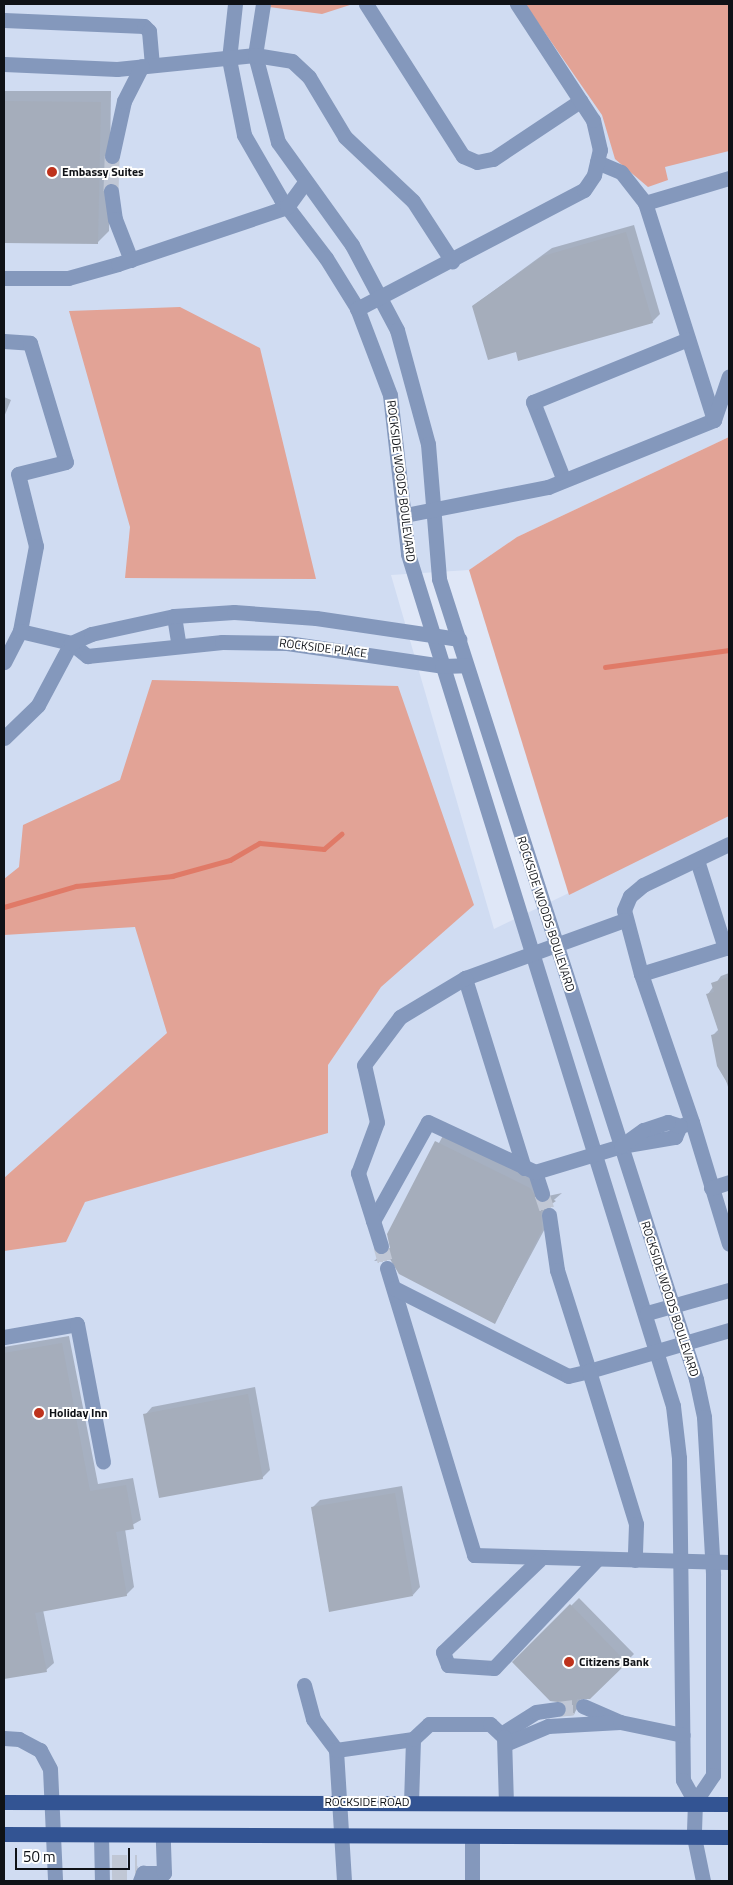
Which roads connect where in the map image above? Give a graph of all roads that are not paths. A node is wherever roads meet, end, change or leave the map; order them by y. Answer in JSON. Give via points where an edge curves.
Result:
{"nodes":[{"id":1,"x":235,"y":4,"type":"edge"},
{"id":2,"x":262,"y":4,"type":"edge"},
{"id":3,"x":366,"y":4,"type":"edge"},
{"id":4,"x":517,"y":4,"type":"edge"},
{"id":5,"x":4,"y":20,"type":"edge"},
{"id":6,"x":255,"y":55,"type":"junction"},
{"id":7,"x":229,"y":59,"type":"junction"},
{"id":8,"x":4,"y":64,"type":"edge"},
{"id":9,"x":147,"y":66,"type":"junction"},
{"id":10,"x":580,"y":101,"type":"junction"},
{"id":11,"x":112,"y":156,"type":"tunnel mouth"},
{"id":12,"x":598,"y":162,"type":"junction"},
{"id":13,"x":729,"y":178,"type":"edge"},
{"id":14,"x":305,"y":182,"type":"junction"},
{"id":15,"x":111,"y":190,"type":"tunnel mouth"},
{"id":16,"x":645,"y":202,"type":"junction"},
{"id":17,"x":287,"y":207,"type":"junction"},
{"id":18,"x":131,"y":260,"type":"junction"},
{"id":19,"x":452,"y":261,"type":"junction"},
{"id":20,"x":4,"y":278,"type":"edge"},
{"id":21,"x":382,"y":299,"type":"junction"},
{"id":22,"x":357,"y":309,"type":"junction"},
{"id":23,"x":688,"y":339,"type":"junction"},
{"id":24,"x":4,"y":341,"type":"edge"},
{"id":25,"x":729,"y":376,"type":"edge"},
{"id":26,"x":714,"y":420,"type":"junction"},
{"id":27,"x":563,"y":478,"type":"junction"},
{"id":28,"x":433,"y":512,"type":"junction"},
{"id":29,"x":405,"y":515,"type":"junction"},
{"id":30,"x":174,"y":616,"type":"junction"},
{"id":31,"x":20,"y":631,"type":"junction"},
{"id":32,"x":433,"y":637,"type":"junction"},
{"id":33,"x":459,"y":639,"type":"junction"},
{"id":34,"x":71,"y":644,"type":"junction"},
{"id":35,"x":179,"y":646,"type":"junction"},
{"id":36,"x":4,"y":662,"type":"edge"},
{"id":37,"x":466,"y":665,"type":"junction"},
{"id":38,"x":442,"y":666,"type":"junction"},
{"id":39,"x":4,"y":738,"type":"edge"},
{"id":40,"x":729,"y":844,"type":"edge"},
{"id":41,"x":697,"y":860,"type":"junction"},
{"id":42,"x":624,"y":920,"type":"junction"},
{"id":43,"x":557,"y":947,"type":"junction"},
{"id":44,"x":533,"y":955,"type":"junction"},
{"id":45,"x":641,"y":974,"type":"junction"},
{"id":46,"x":465,"y":978,"type":"junction"},
{"id":47,"x":686,"y":1124,"type":"junction"},
{"id":48,"x":621,"y":1146,"type":"junction"},
{"id":49,"x":596,"y":1153,"type":"junction"},
{"id":50,"x":530,"y":1170,"type":"junction"},
{"id":51,"x":729,"y":1182,"type":"edge"},
{"id":52,"x":711,"y":1188,"type":"junction"},
{"id":53,"x":542,"y":1194,"type":"tunnel mouth"},
{"id":54,"x":549,"y":1215,"type":"tunnel mouth"},
{"id":55,"x":373,"y":1221,"type":"junction"},
{"id":56,"x":729,"y":1244,"type":"edge"},
{"id":57,"x":381,"y":1246,"type":"tunnel mouth"},
{"id":58,"x":387,"y":1268,"type":"tunnel mouth"},
{"id":59,"x":394,"y":1288,"type":"junction"},
{"id":60,"x":729,"y":1290,"type":"edge"},
{"id":61,"x":673,"y":1306,"type":"junction"},
{"id":62,"x":647,"y":1313,"type":"junction"},
{"id":63,"x":729,"y":1330,"type":"edge"},
{"id":64,"x":4,"y":1337,"type":"edge"},
{"id":65,"x":685,"y":1344,"type":"junction"},
{"id":66,"x":658,"y":1352,"type":"junction"},
{"id":67,"x":589,"y":1371,"type":"junction"},
{"id":68,"x":103,"y":1462,"type":"dead end"},
{"id":69,"x":597,"y":1559,"type":"junction"},
{"id":70,"x":539,"y":1560,"type":"junction"},
{"id":71,"x":635,"y":1560,"type":"junction"},
{"id":72,"x":680,"y":1561,"type":"junction"},
{"id":73,"x":712,"y":1562,"type":"junction"},
{"id":74,"x":729,"y":1562,"type":"edge"},
{"id":75,"x":304,"y":1685,"type":"dead end"},
{"id":76,"x":584,"y":1706,"type":"tunnel mouth"},
{"id":77,"x":558,"y":1709,"type":"tunnel mouth"},
{"id":78,"x":620,"y":1722,"type":"junction"},
{"id":79,"x":683,"y":1735,"type":"junction"},
{"id":80,"x":4,"y":1738,"type":"edge"},
{"id":81,"x":413,"y":1739,"type":"junction"},
{"id":82,"x":503,"y":1739,"type":"junction"},
{"id":83,"x":336,"y":1750,"type":"junction"},
{"id":84,"x":4,"y":1802,"type":"edge"},
{"id":85,"x":51,"y":1802,"type":"junction"},
{"id":86,"x":339,"y":1802,"type":"junction"},
{"id":87,"x":411,"y":1802,"type":"junction"},
{"id":88,"x":695,"y":1802,"type":"junction"},
{"id":89,"x":506,"y":1803,"type":"junction"},
{"id":90,"x":729,"y":1804,"type":"edge"},
{"id":91,"x":4,"y":1834,"type":"edge"},
{"id":92,"x":52,"y":1835,"type":"junction"},
{"id":93,"x":101,"y":1835,"type":"junction"},
{"id":94,"x":163,"y":1835,"type":"junction"},
{"id":95,"x":339,"y":1836,"type":"junction"},
{"id":96,"x":472,"y":1836,"type":"junction"},
{"id":97,"x":694,"y":1836,"type":"junction"},
{"id":98,"x":729,"y":1838,"type":"edge"},
{"id":99,"x":139,"y":1873,"type":"tunnel mouth"},
{"id":100,"x":108,"y":1874,"type":"edge"},
{"id":101,"x":164,"y":1877,"type":"edge"},
{"id":102,"x":55,"y":1881,"type":"edge"},
{"id":103,"x":344,"y":1881,"type":"edge"},
{"id":104,"x":472,"y":1881,"type":"edge"},
{"id":105,"x":703,"y":1881,"type":"edge"}],
"edges":[{"from":1,"to":7,"type":"street","name":"ROCKSIDE WOODS BOULEVARD"},
{"from":2,"to":6,"type":"street"},
{"from":3,"to":10,"type":"street","via":[[463,156],[477,162],[493,159]]},
{"from":4,"to":10,"type":"street"},
{"from":5,"to":9,"type":"street","via":[[144,26],[149,31]]},
{"from":6,"to":7,"type":"street"},
{"from":6,"to":14,"type":"street","name":"ROCKSIDE WOODS BOULEVARD","via":[[278,142]]},
{"from":6,"to":19,"type":"street","via":[[292,61],[309,77],[345,137],[413,202]]},
{"from":7,"to":9,"type":"street"},
{"from":7,"to":17,"type":"street","name":"ROCKSIDE WOODS BOULEVARD","via":[[244,135]]},
{"from":8,"to":9,"type":"street"},
{"from":9,"to":11,"type":"street","via":[[124,101]]},
{"from":10,"to":12,"type":"street","via":[[593,120],[600,150]]},
{"from":12,"to":16,"type":"street","via":[[621,172]]},
{"from":12,"to":19,"type":"street","via":[[584,190]]},
{"from":13,"to":16,"type":"street"},
{"from":14,"to":17,"type":"street"},
{"from":14,"to":21,"type":"street","name":"ROCKSIDE WOODS BOULEVARD","via":[[352,245]]},
{"from":15,"to":18,"type":"street","via":[[115,219]]},
{"from":16,"to":23,"type":"street"},
{"from":17,"to":18,"type":"street"},
{"from":17,"to":22,"type":"street","name":"ROCKSIDE WOODS BOULEVARD","via":[[326,258]]},
{"from":18,"to":20,"type":"street","via":[[68,278]]},
{"from":19,"to":21,"type":"street"},
{"from":21,"to":22,"type":"street"},
{"from":21,"to":28,"type":"street","name":"ROCKSIDE WOODS BOULEVARD","via":[[397,330],[422,417]]},
{"from":22,"to":29,"type":"street","name":"ROCKSIDE WOODS BOULEVARD","via":[[390,395]]},
{"from":23,"to":26,"type":"street"},
{"from":23,"to":27,"type":"street","via":[[533,402]]},
{"from":24,"to":31,"type":"street","via":[[30,343],[66,462],[18,474],[36,546]]},
{"from":25,"to":26,"type":"street"},
{"from":26,"to":27,"type":"street"},
{"from":27,"to":28,"type":"street","via":[[548,487]]},
{"from":28,"to":29,"type":"street"},
{"from":28,"to":33,"type":"street","name":"ROCKSIDE WOODS BOULEVARD","via":[[439,579]]},
{"from":29,"to":32,"type":"street","name":"ROCKSIDE WOODS BOULEVARD","via":[[408,554]]},
{"from":30,"to":32,"type":"street","via":[[272,614]]},
{"from":30,"to":34,"type":"street","via":[[91,634]]},
{"from":30,"to":35,"type":"street"},
{"from":31,"to":34,"type":"street","name":"ROCKSIDE PLACE"},
{"from":31,"to":36,"type":"street"},
{"from":32,"to":33,"type":"street"},
{"from":32,"to":38,"type":"street","name":"ROCKSIDE WOODS BOULEVARD"},
{"from":33,"to":37,"type":"street","name":"ROCKSIDE WOODS BOULEVARD"},
{"from":34,"to":35,"type":"street","name":"ROCKSIDE PLACE","via":[[87,656]]},
{"from":34,"to":39,"type":"street","via":[[38,705]]},
{"from":35,"to":38,"type":"street","name":"ROCKSIDE PLACE","via":[[287,643]]},
{"from":37,"to":38,"type":"street","name":"ROCKSIDE PLACE"},
{"from":37,"to":43,"type":"street","name":"ROCKSIDE WOODS BOULEVARD"},
{"from":38,"to":44,"type":"street","name":"ROCKSIDE WOODS BOULEVARD"},
{"from":40,"to":41,"type":"street"},
{"from":41,"to":42,"type":"street","via":[[637,890],[630,896]]},
{"from":41,"to":45,"type":"street","via":[[725,948]]},
{"from":42,"to":43,"type":"street"},
{"from":42,"to":45,"type":"street"},
{"from":43,"to":44,"type":"street"},
{"from":43,"to":48,"type":"street","name":"ROCKSIDE WOODS BOULEVARD"},
{"from":44,"to":46,"type":"street"},
{"from":44,"to":49,"type":"street","name":"ROCKSIDE WOODS BOULEVARD"},
{"from":45,"to":47,"type":"street"},
{"from":46,"to":50,"type":"street"},
{"from":46,"to":55,"type":"street","via":[[400,1017],[364,1065],[377,1122],[358,1174]]},
{"from":47,"to":48,"type":"street","via":[[675,1137]]},
{"from":47,"to":52,"type":"street"},
{"from":48,"to":49,"type":"street"},
{"from":48,"to":61,"type":"street","name":"ROCKSIDE WOODS BOULEVARD"},
{"from":49,"to":50,"type":"street"},
{"from":49,"to":62,"type":"street","name":"ROCKSIDE WOODS BOULEVARD"},
{"from":50,"to":53,"type":"street"},
{"from":50,"to":55,"type":"street","via":[[428,1122]]},
{"from":51,"to":52,"type":"street"},
{"from":52,"to":56,"type":"street"},
{"from":54,"to":67,"type":"street","via":[[556,1270]]},
{"from":55,"to":57,"type":"street"},
{"from":58,"to":59,"type":"street"},
{"from":59,"to":67,"type":"street","via":[[568,1376]]},
{"from":59,"to":70,"type":"street","via":[[474,1555]]},
{"from":60,"to":61,"type":"street"},
{"from":61,"to":62,"type":"street"},
{"from":61,"to":65,"type":"street","name":"ROCKSIDE WOODS BOULEVARD"},
{"from":62,"to":66,"type":"street","name":"ROCKSIDE WOODS BOULEVARD"},
{"from":63,"to":65,"type":"street"},
{"from":64,"to":68,"type":"street","via":[[77,1324]]},
{"from":65,"to":66,"type":"street"},
{"from":65,"to":73,"type":"street","name":"ROCKSIDE WOODS BOULEVARD","via":[[704,1417]]},
{"from":66,"to":67,"type":"street"},
{"from":66,"to":72,"type":"street","name":"ROCKSIDE WOODS BOULEVARD","via":[[673,1406],[679,1458]]},
{"from":67,"to":71,"type":"street","via":[[636,1524]]},
{"from":69,"to":70,"type":"street"},
{"from":69,"to":70,"type":"street","via":[[494,1668],[448,1665],[443,1652]]},
{"from":69,"to":71,"type":"street"},
{"from":71,"to":72,"type":"street"},
{"from":72,"to":73,"type":"street"},
{"from":72,"to":79,"type":"street","name":"ROCKSIDE WOODS BOULEVARD"},
{"from":73,"to":74,"type":"street"},
{"from":73,"to":88,"type":"street","name":"ROCKSIDE WOODS BOULEVARD","via":[[713,1775]]},
{"from":75,"to":83,"type":"street","via":[[313,1719]]},
{"from":76,"to":78,"type":"street"},
{"from":77,"to":82,"type":"street","via":[[536,1712]]},
{"from":78,"to":79,"type":"street"},
{"from":78,"to":82,"type":"street","via":[[548,1726]]},
{"from":79,"to":88,"type":"street","name":"ROCKSIDE WOODS BOULEVARD","via":[[683,1780]]},
{"from":80,"to":85,"type":"street","via":[[19,1739],[40,1750],[50,1769]]},
{"from":81,"to":82,"type":"street","via":[[429,1724],[490,1724]]},
{"from":81,"to":83,"type":"street"},
{"from":81,"to":87,"type":"street"},
{"from":82,"to":89,"type":"street"},
{"from":83,"to":86,"type":"street"},
{"from":84,"to":85,"type":"main road","name":"ROCKSIDE ROAD"},
{"from":85,"to":86,"type":"main road","name":"ROCKSIDE ROAD"},
{"from":85,"to":92,"type":"street"},
{"from":86,"to":87,"type":"main road","name":"ROCKSIDE ROAD"},
{"from":86,"to":95,"type":"street"},
{"from":87,"to":89,"type":"main road","name":"ROCKSIDE ROAD"},
{"from":88,"to":89,"type":"main road","name":"ROCKSIDE ROAD"},
{"from":88,"to":90,"type":"main road","name":"ROCKSIDE ROAD"},
{"from":88,"to":97,"type":"street"},
{"from":91,"to":92,"type":"main road"},
{"from":92,"to":93,"type":"main road"},
{"from":92,"to":102,"type":"street"},
{"from":93,"to":94,"type":"main road"},
{"from":93,"to":100,"type":"street"},
{"from":94,"to":95,"type":"main road"},
{"from":94,"to":101,"type":"street"},
{"from":95,"to":96,"type":"main road"},
{"from":95,"to":103,"type":"street"},
{"from":96,"to":97,"type":"main road"},
{"from":96,"to":104,"type":"street"},
{"from":97,"to":98,"type":"main road"},
{"from":97,"to":105,"type":"street"},
{"from":99,"to":101,"type":"street"}]}
